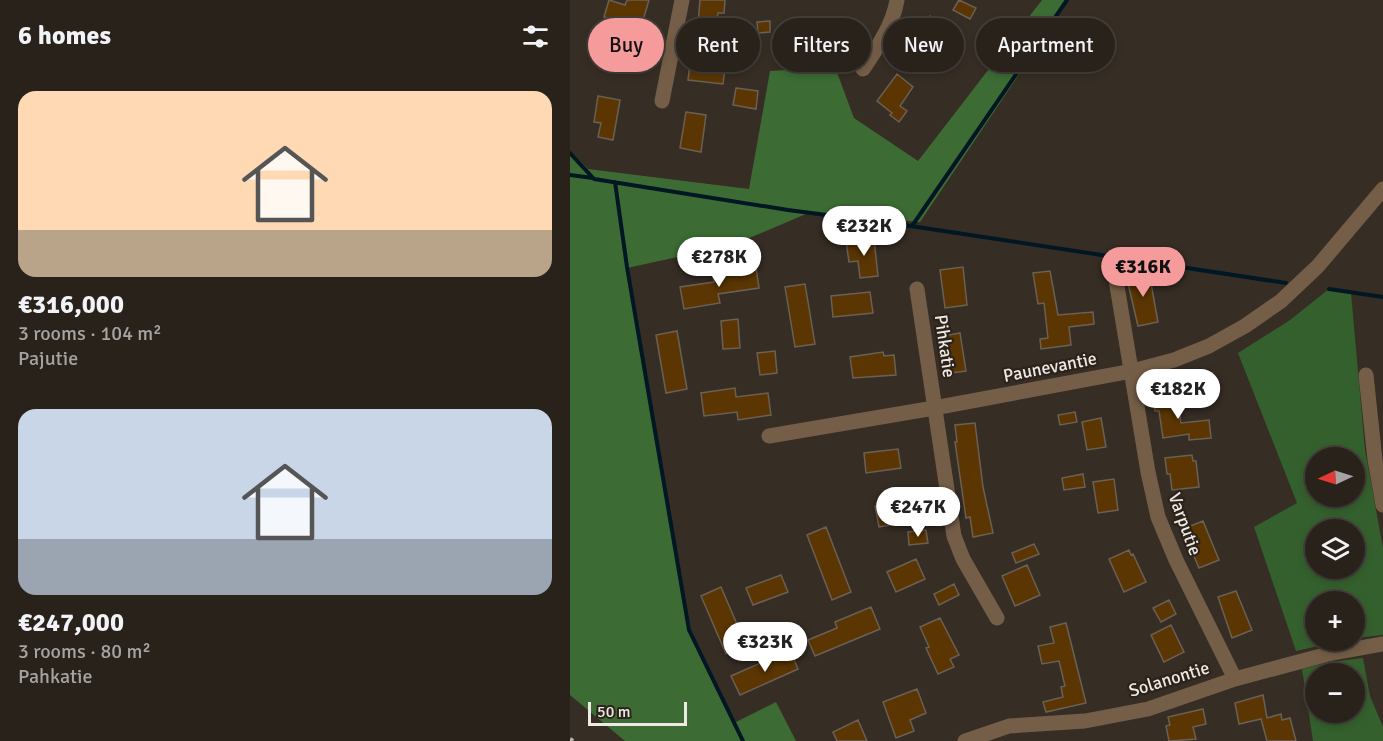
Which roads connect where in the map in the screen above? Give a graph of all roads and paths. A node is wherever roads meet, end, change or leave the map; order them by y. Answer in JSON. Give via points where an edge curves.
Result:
{"nodes":[{"id":1,"x":682,"y":0,"type":"edge"},
{"id":2,"x":897,"y":0,"type":"edge"},
{"id":3,"x":871,"y":57,"type":"edge"},
{"id":4,"x":662,"y":101,"type":"dead end"},
{"id":5,"x":1383,"y":189,"type":"edge"},
{"id":6,"x":1116,"y":280,"type":"dead end"},
{"id":7,"x":918,"y":289,"type":"dead end"},
{"id":8,"x":1132,"y":371,"type":"junction"},
{"id":9,"x":1366,"y":375,"type":"dead end"},
{"id":10,"x":934,"y":408,"type":"junction"},
{"id":11,"x":769,"y":436,"type":"dead end"},
{"id":12,"x":1383,"y":505,"type":"edge"},
{"id":13,"x":997,"y":618,"type":"dead end"},
{"id":14,"x":1383,"y":644,"type":"edge"},
{"id":15,"x":1235,"y":679,"type":"junction"},
{"id":16,"x":965,"y":741,"type":"edge"}],
"edges":[{"from":1,"to":4,"type":"street"},
{"from":2,"to":3,"type":"street"},
{"from":5,"to":8,"type":"street","name":"Paunevantie","via":[[1318,266],[1281,302],[1209,346]]},
{"from":6,"to":8,"type":"street","name":"Varputie"},
{"from":7,"to":10,"type":"street","name":"Pihkatie"},
{"from":8,"to":10,"type":"street","name":"Paunevantie"},
{"from":8,"to":15,"type":"street","name":"Varputie","via":[[1158,517]]},
{"from":9,"to":12,"type":"street"},
{"from":10,"to":11,"type":"street","name":"Paunevantie"},
{"from":10,"to":13,"type":"street","name":"Pihkatie","via":[[954,536]]},
{"from":14,"to":15,"type":"street","name":"Solanontie"},
{"from":15,"to":16,"type":"street","name":"Solanontie","via":[[1148,709],[1085,721],[1008,726]]}]}
